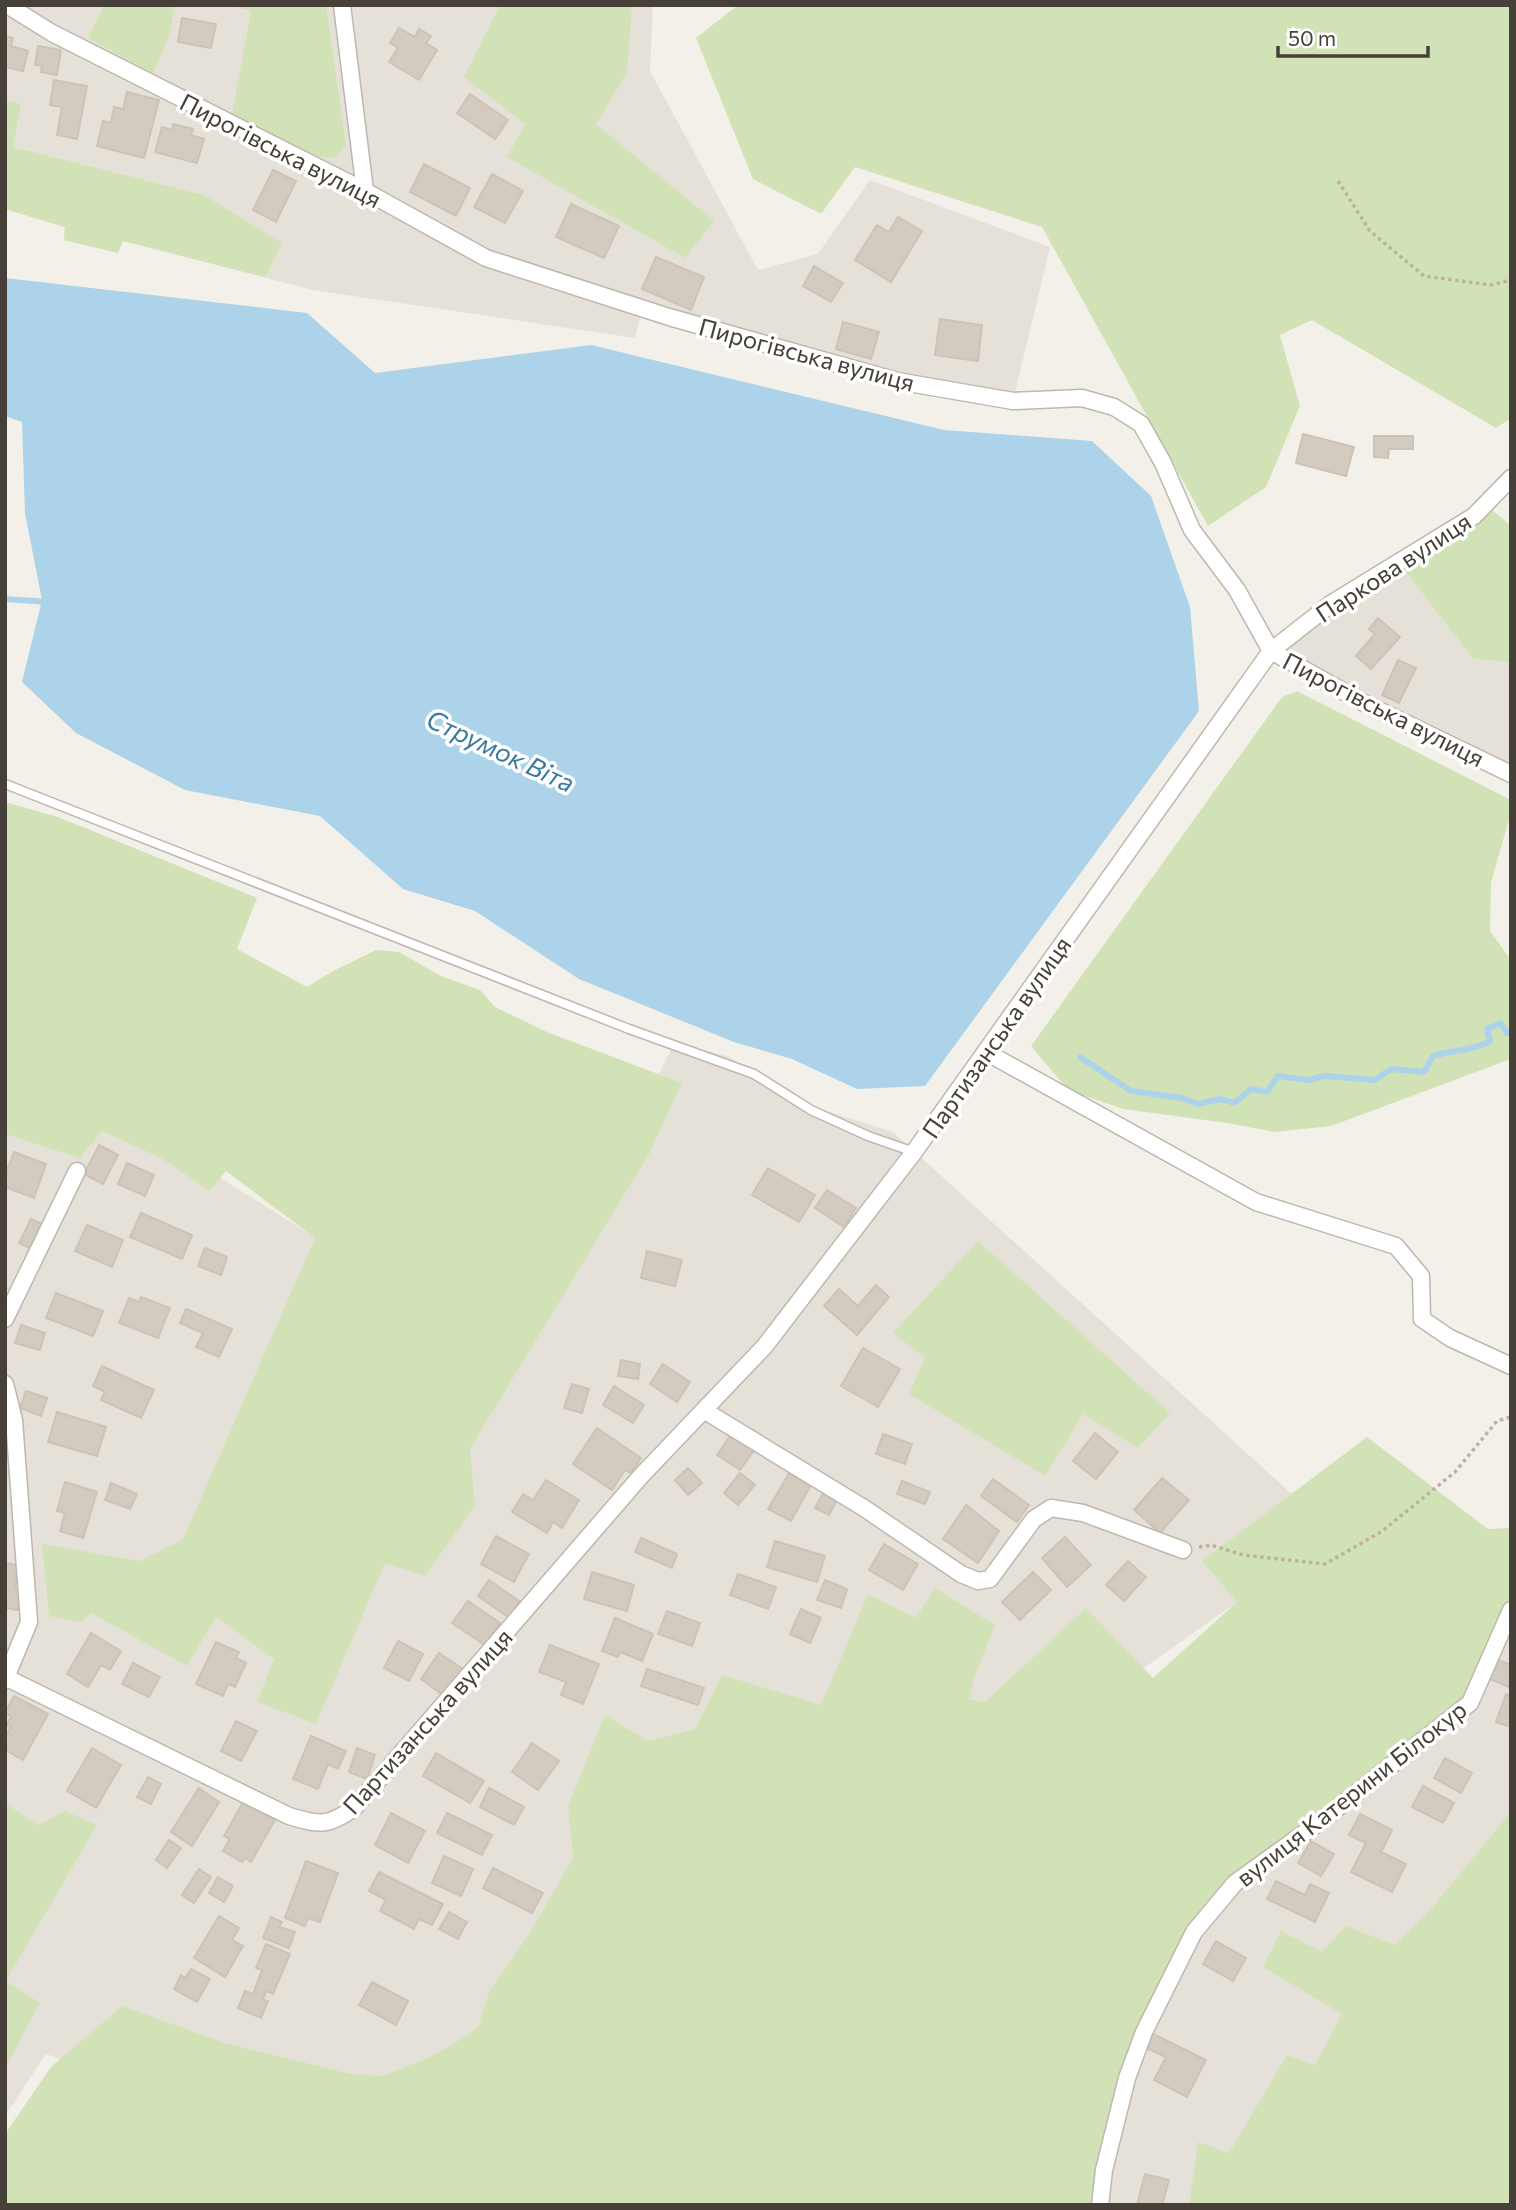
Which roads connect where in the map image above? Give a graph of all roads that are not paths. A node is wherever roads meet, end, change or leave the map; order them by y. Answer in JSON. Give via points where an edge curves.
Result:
{"nodes":[{"id":1,"x":6,"y":5,"type":"edge"},
{"id":2,"x":342,"y":5,"type":"edge"},
{"id":3,"x":365,"y":191,"type":"junction"},
{"id":4,"x":1511,"y":478,"type":"edge"},
{"id":5,"x":1271,"y":651,"type":"junction"},
{"id":6,"x":1511,"y":774,"type":"edge"},
{"id":7,"x":5,"y":784,"type":"edge"},
{"id":8,"x":986,"y":1052,"type":"junction"},
{"id":9,"x":914,"y":1152,"type":"junction"},
{"id":10,"x":77,"y":1171,"type":"dead end"},
{"id":11,"x":5,"y":1318,"type":"edge"},
{"id":12,"x":1511,"y":1366,"type":"edge"},
{"id":13,"x":5,"y":1384,"type":"edge"},
{"id":14,"x":705,"y":1411,"type":"junction"},
{"id":15,"x":1183,"y":1550,"type":"road end"},
{"id":16,"x":1511,"y":1610,"type":"edge"},
{"id":17,"x":6,"y":1678,"type":"edge"},
{"id":18,"x":1100,"y":2205,"type":"edge"}],
"edges":[{"from":1,"to":3,"type":"street","name":"Пирогівська вулиця","via":[[52,33]]},
{"from":2,"to":3,"type":"street"},
{"from":3,"to":5,"type":"street","name":"Пирогівська вулиця","via":[[486,258],[669,317],[897,381],[1013,401],[1082,398],[1114,407],[1141,424],[1192,530],[1237,590]]},
{"from":4,"to":5,"type":"street","name":"Паркова вулиця","via":[[1474,516],[1332,603]]},
{"from":5,"to":6,"type":"street","name":"Пирогівська вулиця"},
{"from":5,"to":8,"type":"street","name":"Партизанська вулиця"},
{"from":7,"to":9,"type":"lane","via":[[754,1074],[811,1110]]},
{"from":8,"to":9,"type":"street","name":"Партизанська вулиця"},
{"from":8,"to":12,"type":"street","via":[[1256,1202],[1396,1247],[1421,1276],[1422,1319],[1450,1338]]},
{"from":9,"to":14,"type":"street","name":"Партизанська вулиця","via":[[764,1347]]},
{"from":10,"to":11,"type":"street"},
{"from":13,"to":17,"type":"street","via":[[14,1420],[29,1622]]},
{"from":14,"to":15,"type":"street","via":[[978,1581],[990,1579],[1034,1519],[1051,1508],[1083,1513]]},
{"from":14,"to":17,"type":"street","name":"Партизанська вулиця","via":[[641,1476],[372,1790],[336,1821],[319,1825],[289,1816]]},
{"from":16,"to":18,"type":"street","name":"вулиця Катерини Білокур","via":[[1470,1703],[1235,1883],[1194,1932],[1144,2032],[1127,2078]]}]}
